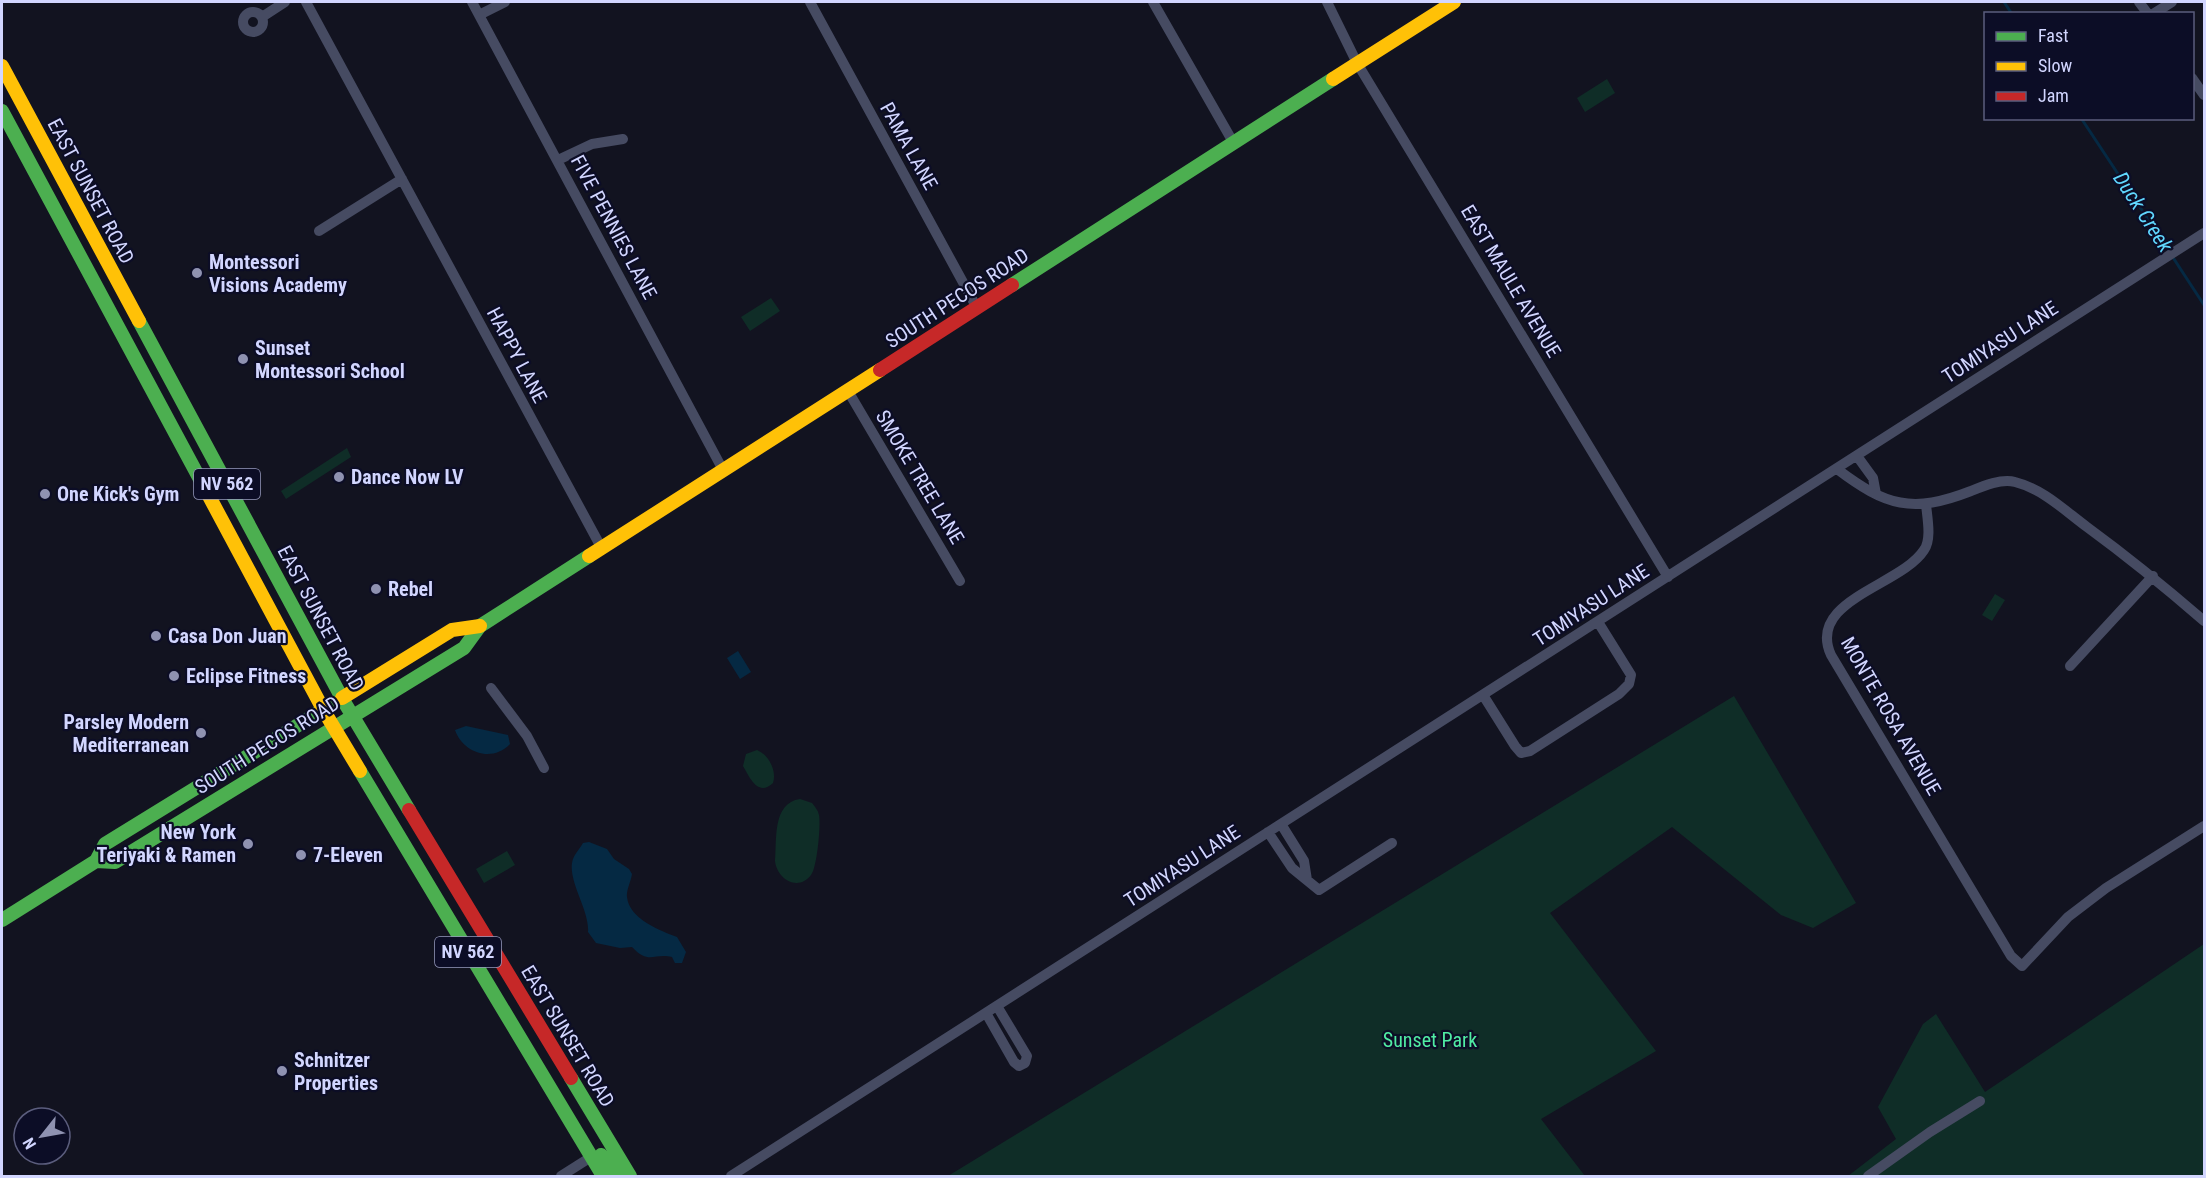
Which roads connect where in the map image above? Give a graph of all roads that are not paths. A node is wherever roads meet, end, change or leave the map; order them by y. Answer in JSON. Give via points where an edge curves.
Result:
{"nodes":[{"id":1,"x":285,"y":2,"type":"edge"},
{"id":2,"x":306,"y":2,"type":"edge"},
{"id":3,"x":472,"y":2,"type":"edge"},
{"id":4,"x":505,"y":2,"type":"edge"},
{"id":5,"x":810,"y":2,"type":"edge"},
{"id":6,"x":1153,"y":2,"type":"edge"},
{"id":7,"x":1327,"y":2,"type":"edge"},
{"id":8,"x":1454,"y":2,"type":"edge"},
{"id":9,"x":2172,"y":2,"type":"edge"},
{"id":10,"x":2156,"y":12,"type":"edge"},
{"id":11,"x":479,"y":15,"type":"junction"},
{"id":12,"x":262,"y":17,"type":"dead end"},
{"id":13,"x":1357,"y":63,"type":"junction"},
{"id":14,"x":2,"y":66,"type":"edge"},
{"id":15,"x":2194,"y":79,"type":"edge"},
{"id":16,"x":2205,"y":95,"type":"edge"},
{"id":17,"x":2,"y":111,"type":"edge"},
{"id":18,"x":623,"y":139,"type":"dead end"},
{"id":19,"x":1233,"y":142,"type":"junction"},
{"id":20,"x":558,"y":160,"type":"junction"},
{"id":21,"x":402,"y":179,"type":"junction"},
{"id":22,"x":68,"y":189,"type":"junction"},
{"id":23,"x":50,"y":199,"type":"junction"},
{"id":24,"x":76,"y":204,"type":"junction"},
{"id":25,"x":58,"y":214,"type":"junction"},
{"id":26,"x":319,"y":231,"type":"dead end"},
{"id":27,"x":2201,"y":235,"type":"edge"},
{"id":28,"x":977,"y":308,"type":"junction"},
{"id":29,"x":848,"y":391,"type":"junction"},
{"id":30,"x":152,"y":392,"type":"junction"},
{"id":31,"x":203,"y":440,"type":"junction"},
{"id":32,"x":1857,"y":456,"type":"junction"},
{"id":33,"x":189,"y":461,"type":"junction"},
{"id":34,"x":1837,"y":469,"type":"junction"},
{"id":35,"x":723,"y":470,"type":"junction"},
{"id":36,"x":1876,"y":494,"type":"junction"},
{"id":37,"x":1926,"y":504,"type":"junction"},
{"id":38,"x":251,"y":529,"type":"junction"},
{"id":39,"x":601,"y":547,"type":"junction"},
{"id":40,"x":2153,"y":576,"type":"junction"},
{"id":41,"x":1668,"y":577,"type":"junction"},
{"id":42,"x":960,"y":581,"type":"dead end"},
{"id":43,"x":2205,"y":621,"type":"edge"},
{"id":44,"x":1598,"y":622,"type":"junction"},
{"id":45,"x":480,"y":626,"type":"junction"},
{"id":46,"x":2070,"y":666,"type":"dead end"},
{"id":47,"x":490,"y":688,"type":"dead end"},
{"id":48,"x":1483,"y":695,"type":"junction"},
{"id":49,"x":343,"y":700,"type":"junction"},
{"id":50,"x":324,"y":711,"type":"junction"},
{"id":51,"x":352,"y":716,"type":"junction"},
{"id":52,"x":334,"y":727,"type":"junction"},
{"id":53,"x":544,"y":768,"type":"dead end"},
{"id":54,"x":1281,"y":824,"type":"junction"},
{"id":55,"x":2205,"y":826,"type":"edge"},
{"id":56,"x":1268,"y":832,"type":"junction"},
{"id":57,"x":1392,"y":843,"type":"dead end"},
{"id":58,"x":96,"y":861,"type":"junction"},
{"id":59,"x":1307,"y":880,"type":"junction"},
{"id":60,"x":2,"y":920,"type":"edge"},
{"id":61,"x":451,"y":923,"type":"junction"},
{"id":62,"x":997,"y":1006,"type":"junction"},
{"id":63,"x":986,"y":1013,"type":"junction"},
{"id":64,"x":534,"y":1018,"type":"junction"},
{"id":65,"x":514,"y":1030,"type":"junction"},
{"id":66,"x":1980,"y":1101,"type":"dead end"},
{"id":67,"x":611,"y":1145,"type":"junction"},
{"id":68,"x":591,"y":1157,"type":"junction"},
{"id":69,"x":561,"y":1176,"type":"edge"},
{"id":70,"x":603,"y":1176,"type":"edge"},
{"id":71,"x":617,"y":1176,"type":"edge"},
{"id":72,"x":630,"y":1176,"type":"edge"},
{"id":73,"x":731,"y":1176,"type":"edge"},
{"id":74,"x":1868,"y":1176,"type":"edge"}],
"edges":[{"from":1,"to":12,"type":"street"},
{"from":2,"to":21,"type":"street","name":"HAPPY LANE"},
{"from":3,"to":11,"type":"street","name":"FIVE PENNIES LANE"},
{"from":4,"to":11,"type":"street"},
{"from":5,"to":28,"type":"street","name":"PAMA LANE"},
{"from":6,"to":19,"type":"street"},
{"from":7,"to":13,"type":"street","name":"EAST MAULE AVENUE"},
{"from":8,"to":13,"type":"main road","name":"SOUTH PECOS ROAD"},
{"from":9,"to":10,"type":"street"},
{"from":11,"to":20,"type":"street","name":"FIVE PENNIES LANE"},
{"from":13,"to":19,"type":"main road","name":"SOUTH PECOS ROAD"},
{"from":13,"to":41,"type":"street","name":"EAST MAULE AVENUE"},
{"from":14,"to":22,"type":"main road","name":"EAST SUNSET ROAD","number":"NV 562"},
{"from":15,"to":16,"type":"street"},
{"from":17,"to":23,"type":"main road","name":"EAST SUNSET ROAD","number":"NV 562"},
{"from":18,"to":20,"type":"street","via":[[592,144]]},
{"from":19,"to":28,"type":"main road","name":"SOUTH PECOS ROAD"},
{"from":20,"to":35,"type":"street","name":"FIVE PENNIES LANE"},
{"from":21,"to":26,"type":"street"},
{"from":21,"to":39,"type":"street","name":"HAPPY LANE"},
{"from":22,"to":23,"type":"main road"},
{"from":22,"to":24,"type":"main road","name":"EAST SUNSET ROAD","number":"NV 562"},
{"from":23,"to":25,"type":"main road","name":"EAST SUNSET ROAD","number":"NV 562"},
{"from":24,"to":25,"type":"main road"},
{"from":24,"to":31,"type":"main road","name":"EAST SUNSET ROAD","number":"NV 562"},
{"from":25,"to":30,"type":"main road","name":"EAST SUNSET ROAD","number":"NV 562"},
{"from":27,"to":32,"type":"street","name":"TOMIYASU LANE"},
{"from":28,"to":29,"type":"main road","name":"SOUTH PECOS ROAD"},
{"from":29,"to":35,"type":"main road","name":"SOUTH PECOS ROAD"},
{"from":29,"to":42,"type":"street","name":"SMOKE TREE LANE"},
{"from":30,"to":31,"type":"main road","via":[[163,399],[193,443]]},
{"from":30,"to":33,"type":"main road","name":"EAST SUNSET ROAD","number":"NV 562"},
{"from":31,"to":38,"type":"main road","name":"EAST SUNSET ROAD","number":"NV 562"},
{"from":32,"to":34,"type":"street","name":"TOMIYASU LANE"},
{"from":32,"to":36,"type":"street","via":[[1873,478]]},
{"from":33,"to":38,"type":"main road","via":[[194,460],[204,468],[236,520]]},
{"from":33,"to":50,"type":"main road","name":"EAST SUNSET ROAD","number":"NV 562"},
{"from":34,"to":36,"type":"street"},
{"from":34,"to":41,"type":"street","name":"TOMIYASU LANE"},
{"from":35,"to":39,"type":"main road","name":"SOUTH PECOS ROAD"},
{"from":36,"to":37,"type":"street"},
{"from":37,"to":40,"type":"street","via":[[1984,485],[2012,481],[2037,490]]},
{"from":37,"to":55,"type":"street","name":"MONTE ROSA AVENUE","via":[[1928,539],[1924,550],[1901,571],[1837,612],[1829,624],[1827,643],[1831,656],[2011,956],[2022,966],[2068,917],[2106,888]]},
{"from":38,"to":49,"type":"main road","name":"EAST SUNSET ROAD","number":"NV 562"},
{"from":39,"to":45,"type":"main road","name":"SOUTH PECOS ROAD"},
{"from":40,"to":43,"type":"street"},
{"from":40,"to":46,"type":"street"},
{"from":41,"to":44,"type":"street","name":"TOMIYASU LANE"},
{"from":44,"to":48,"type":"street","name":"TOMIYASU LANE"},
{"from":44,"to":48,"type":"street","via":[[1631,675],[1629,684],[1530,751],[1521,753],[1515,746]]},
{"from":45,"to":49,"type":"main road","name":"SOUTH PECOS ROAD","via":[[452,630]]},
{"from":45,"to":51,"type":"main road","name":"SOUTH PECOS ROAD","via":[[464,648]]},
{"from":47,"to":53,"type":"street","via":[[527,736]]},
{"from":48,"to":54,"type":"street","name":"TOMIYASU LANE"},
{"from":49,"to":50,"type":"main road","name":"SOUTH PECOS ROAD"},
{"from":49,"to":51,"type":"main road","name":"EAST SUNSET ROAD","number":"NV 562"},
{"from":50,"to":52,"type":"main road","name":"EAST SUNSET ROAD","number":"NV 562"},
{"from":50,"to":58,"type":"main road","name":"SOUTH PECOS ROAD","via":[[105,844]]},
{"from":51,"to":52,"type":"main road","name":"SOUTH PECOS ROAD"},
{"from":51,"to":64,"type":"main road","name":"EAST SUNSET ROAD","number":"NV 562"},
{"from":52,"to":58,"type":"main road","name":"SOUTH PECOS ROAD","via":[[115,862]]},
{"from":52,"to":61,"type":"main road","name":"EAST SUNSET ROAD","number":"NV 562"},
{"from":54,"to":56,"type":"street","name":"TOMIYASU LANE"},
{"from":54,"to":59,"type":"street","via":[[1304,861]]},
{"from":56,"to":59,"type":"street","via":[[1292,868]]},
{"from":56,"to":62,"type":"street","name":"TOMIYASU LANE"},
{"from":57,"to":59,"type":"street","via":[[1319,890]]},
{"from":58,"to":60,"type":"main road","name":"SOUTH PECOS ROAD"},
{"from":61,"to":64,"type":"main road","via":[[483,954],[517,1010]]},
{"from":61,"to":65,"type":"main road","name":"EAST SUNSET ROAD","number":"NV 562"},
{"from":62,"to":63,"type":"street","name":"TOMIYASU LANE"},
{"from":62,"to":63,"type":"street","via":[[1026,1056],[1025,1063],[1019,1066],[1014,1062]]},
{"from":63,"to":73,"type":"street","name":"TOMIYASU LANE"},
{"from":64,"to":67,"type":"main road","name":"EAST SUNSET ROAD","number":"NV 562"},
{"from":65,"to":67,"type":"main road","via":[[519,1026],[532,1037]]},
{"from":65,"to":68,"type":"main road","name":"EAST SUNSET ROAD","number":"NV 562"},
{"from":66,"to":74,"type":"street"},
{"from":67,"to":72,"type":"main road","name":"EAST SUNSET ROAD","number":"NV 562"},
{"from":68,"to":69,"type":"street"},
{"from":68,"to":70,"type":"main road","name":"EAST SUNSET ROAD","number":"NV 562"},
{"from":68,"to":71,"type":"main road","via":[[602,1156]]}]}
